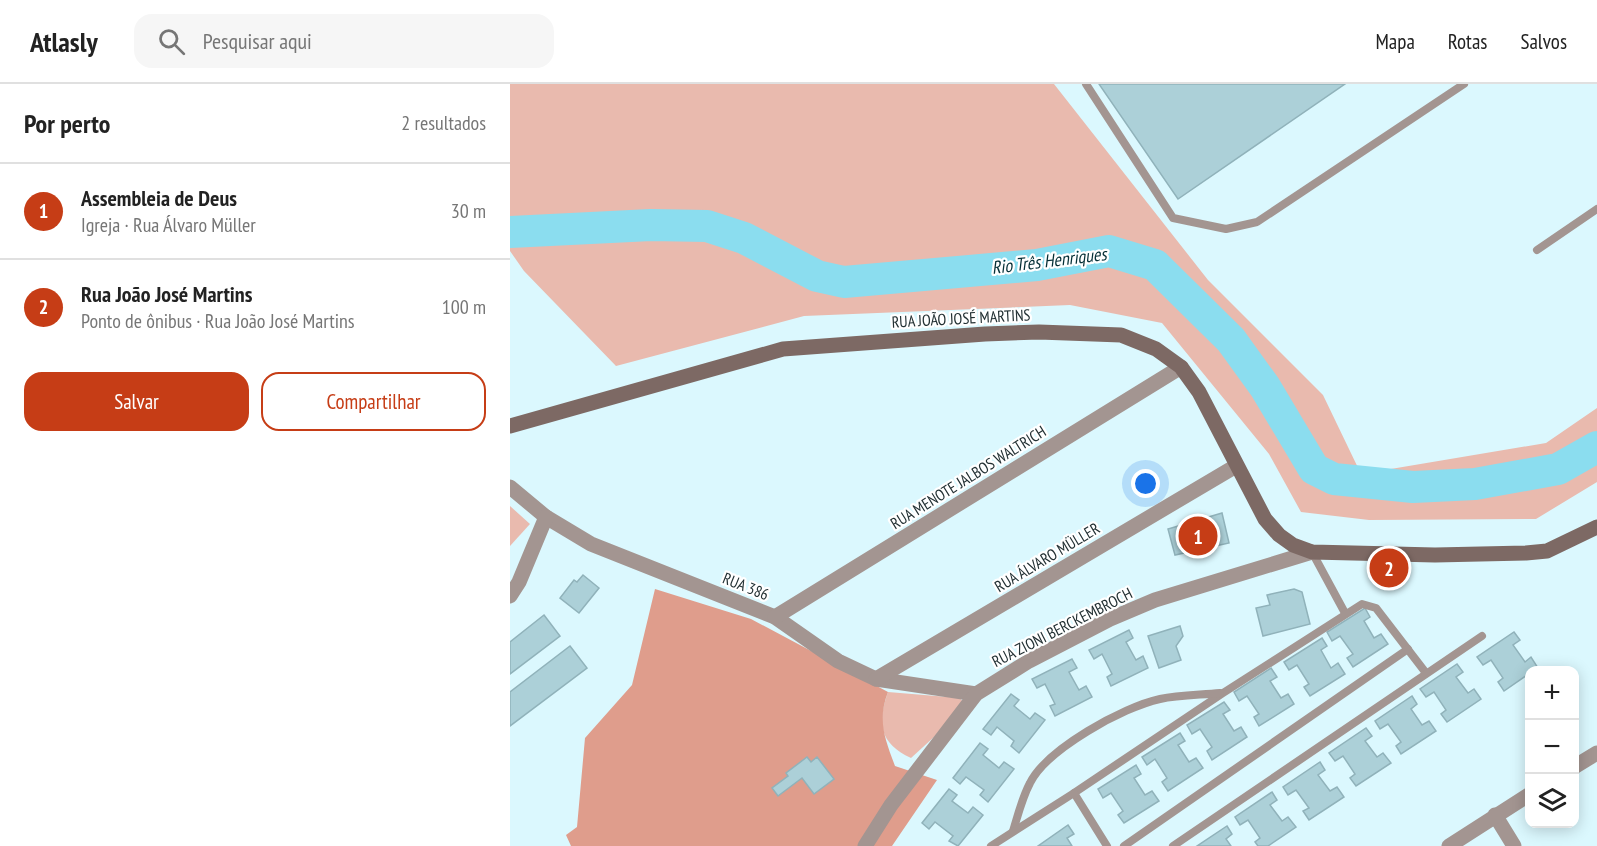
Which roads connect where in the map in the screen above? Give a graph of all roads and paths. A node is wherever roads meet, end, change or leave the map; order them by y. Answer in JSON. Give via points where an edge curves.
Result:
{"nodes":[{"id":1,"x":1086,"y":84,"type":"edge"},
{"id":2,"x":1464,"y":84,"type":"edge"},
{"id":3,"x":1597,"y":209,"type":"edge"},
{"id":4,"x":1537,"y":250,"type":"dead end"},
{"id":5,"x":1181,"y":367,"type":"junction"},
{"id":6,"x":510,"y":426,"type":"edge"},
{"id":7,"x":1236,"y":466,"type":"junction"},
{"id":8,"x":510,"y":487,"type":"edge"},
{"id":9,"x":546,"y":517,"type":"junction"},
{"id":10,"x":1597,"y":527,"type":"edge"},
{"id":11,"x":1312,"y":552,"type":"junction"},
{"id":12,"x":510,"y":596,"type":"edge"},
{"id":13,"x":1345,"y":613,"type":"junction"},
{"id":14,"x":775,"y":617,"type":"junction"},
{"id":15,"x":1482,"y":636,"type":"dead end"},
{"id":16,"x":1408,"y":649,"type":"junction"},
{"id":17,"x":1426,"y":673,"type":"junction"},
{"id":18,"x":876,"y":679,"type":"junction"},
{"id":19,"x":976,"y":693,"type":"junction"},
{"id":20,"x":1223,"y":693,"type":"junction"},
{"id":21,"x":1597,"y":753,"type":"edge"},
{"id":22,"x":1579,"y":764,"type":"edge"},
{"id":23,"x":1074,"y":793,"type":"junction"},
{"id":24,"x":1525,"y":797,"type":"edge"},
{"id":25,"x":1495,"y":815,"type":"junction"},
{"id":26,"x":1013,"y":831,"type":"junction"},
{"id":27,"x":865,"y":846,"type":"edge"},
{"id":28,"x":991,"y":846,"type":"edge"},
{"id":29,"x":1107,"y":846,"type":"edge"},
{"id":30,"x":1124,"y":846,"type":"edge"},
{"id":31,"x":1173,"y":846,"type":"edge"},
{"id":32,"x":1449,"y":846,"type":"edge"},
{"id":33,"x":1514,"y":846,"type":"edge"}],
"edges":[{"from":1,"to":2,"type":"lane","via":[[1173,218],[1226,229],[1257,222]]},
{"from":3,"to":4,"type":"lane"},
{"from":5,"to":6,"type":"main road","name":"RUA JOÃO JOSÉ MARTINS","via":[[1138,340],[1105,334],[985,334],[818,345],[759,355]]},
{"from":5,"to":7,"type":"main road","name":"RUA JOÃO JOSÉ MARTINS","via":[[1199,392]]},
{"from":5,"to":14,"type":"street","name":"RUA MENOTE JALBOS WALTRICH"},
{"from":7,"to":11,"type":"main road","name":"RUA JOÃO JOSÉ MARTINS","via":[[1271,527],[1293,545]]},
{"from":7,"to":18,"type":"street","name":"RUA ÁLVARO MÜLLER"},
{"from":8,"to":9,"type":"street","name":"RUA 386"},
{"from":9,"to":12,"type":"street"},
{"from":9,"to":14,"type":"street","name":"RUA 386","via":[[591,544]]},
{"from":10,"to":11,"type":"main road","name":"RUA JOÃO JOSÉ MARTINS","via":[[1546,551],[1526,553]]},
{"from":11,"to":13,"type":"lane"},
{"from":11,"to":19,"type":"street","name":"RUA ZIONI BERCKEMBROCH","via":[[1155,600],[1029,661]]},
{"from":13,"to":16,"type":"lane","via":[[1362,604],[1376,608]]},
{"from":13,"to":20,"type":"lane"},
{"from":14,"to":18,"type":"street","name":"RUA 386","via":[[838,661]]},
{"from":15,"to":17,"type":"lane"},
{"from":16,"to":17,"type":"lane"},
{"from":16,"to":30,"type":"lane"},
{"from":17,"to":31,"type":"lane"},
{"from":18,"to":19,"type":"street","name":"RUA 386"},
{"from":19,"to":27,"type":"street","name":"RUA ZIONI BERCKEMBROCH","via":[[891,805]]},
{"from":20,"to":23,"type":"lane"},
{"from":20,"to":26,"type":"lane","via":[[1160,699],[1083,734],[1050,756],[1030,782]]},
{"from":21,"to":22,"type":"street"},
{"from":23,"to":26,"type":"lane"},
{"from":23,"to":29,"type":"lane"},
{"from":24,"to":25,"type":"street"},
{"from":25,"to":32,"type":"street"},
{"from":25,"to":33,"type":"street"},
{"from":26,"to":28,"type":"lane"}]}
